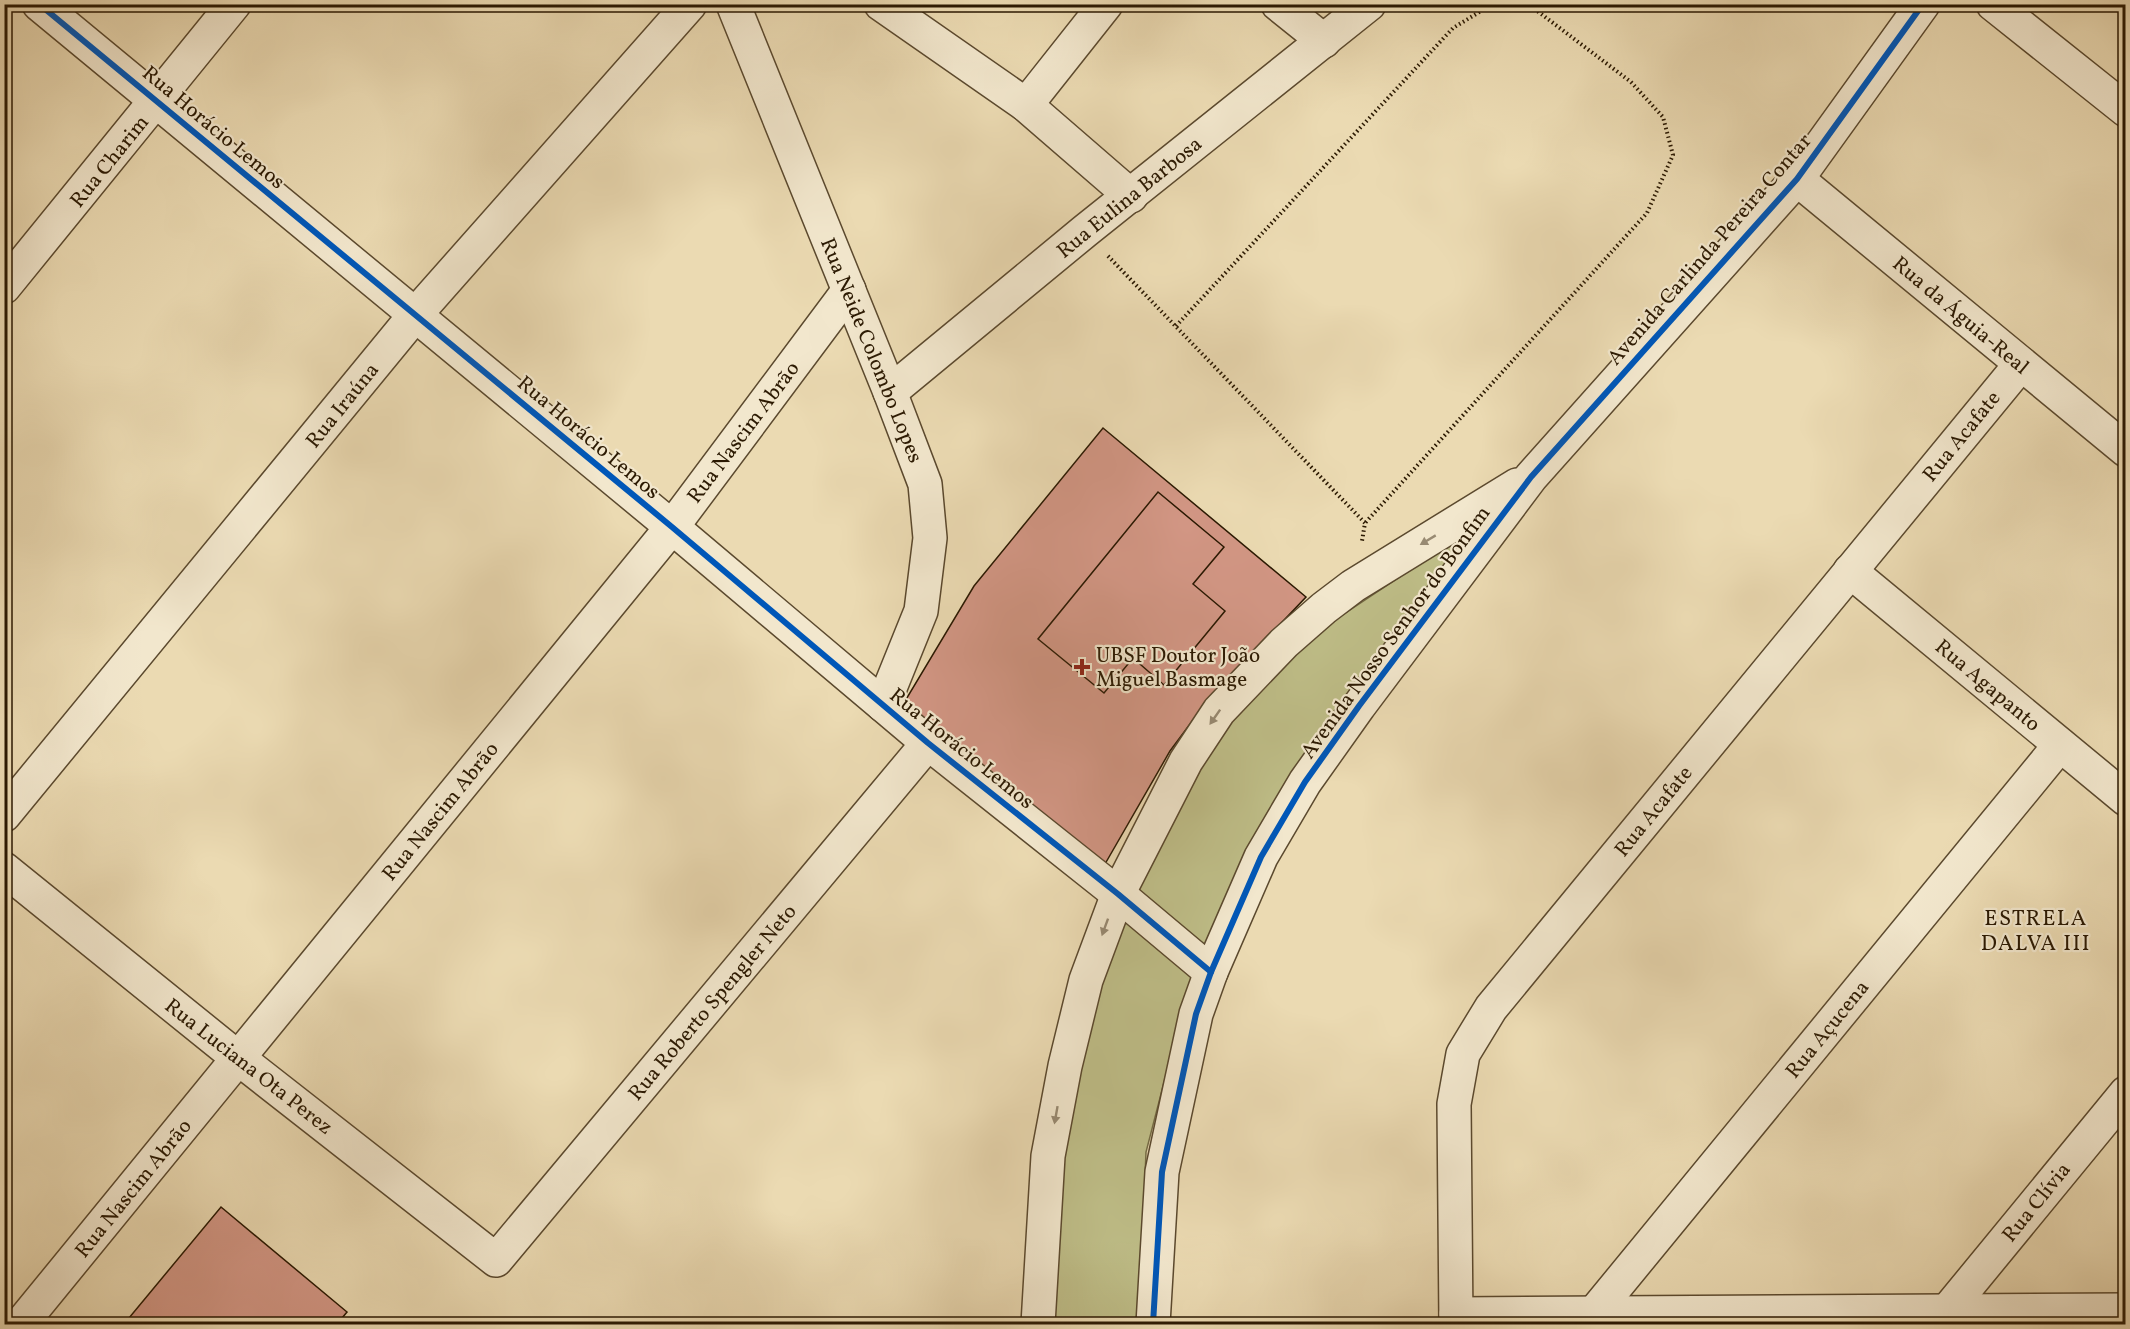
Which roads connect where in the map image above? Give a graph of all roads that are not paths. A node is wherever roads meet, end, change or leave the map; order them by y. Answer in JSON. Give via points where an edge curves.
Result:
{"nodes":[{"id":1,"x":39,"y":4,"type":"edge"},
{"id":2,"x":234,"y":4,"type":"edge"},
{"id":3,"x":690,"y":4,"type":"edge"},
{"id":4,"x":733,"y":4,"type":"edge"},
{"id":5,"x":881,"y":4,"type":"edge"},
{"id":6,"x":1106,"y":4,"type":"edge"},
{"id":7,"x":1278,"y":4,"type":"edge"},
{"id":8,"x":1369,"y":4,"type":"edge"},
{"id":9,"x":1923,"y":4,"type":"edge"},
{"id":10,"x":1993,"y":4,"type":"edge"},
{"id":11,"x":1324,"y":41,"type":"junction"},
{"id":12,"x":157,"y":102,"type":"junction"},
{"id":13,"x":1026,"y":105,"type":"junction"},
{"id":14,"x":2126,"y":110,"type":"edge"},
{"id":15,"x":1797,"y":179,"type":"junction"},
{"id":16,"x":1131,"y":196,"type":"junction"},
{"id":17,"x":4,"y":287,"type":"edge"},
{"id":18,"x":849,"y":290,"type":"junction"},
{"id":19,"x":415,"y":315,"type":"junction"},
{"id":20,"x":2021,"y":364,"type":"junction"},
{"id":21,"x":890,"y":392,"type":"junction"},
{"id":22,"x":2126,"y":450,"type":"edge"},
{"id":23,"x":1531,"y":477,"type":"junction"},
{"id":24,"x":672,"y":527,"type":"junction"},
{"id":25,"x":1850,"y":571,"type":"junction"},
{"id":26,"x":883,"y":705,"type":"junction"},
{"id":27,"x":928,"y":743,"type":"junction"},
{"id":28,"x":2060,"y":745,"type":"junction"},
{"id":29,"x":2126,"y":799,"type":"edge"},
{"id":30,"x":4,"y":815,"type":"edge"},
{"id":31,"x":4,"y":869,"type":"edge"},
{"id":32,"x":1118,"y":894,"type":"junction"},
{"id":33,"x":1211,"y":972,"type":"junction"},
{"id":34,"x":238,"y":1059,"type":"junction"},
{"id":35,"x":2126,"y":1093,"type":"edge"},
{"id":36,"x":496,"y":1260,"type":"joint"},
{"id":37,"x":2126,"y":1310,"type":"edge"},
{"id":38,"x":1947,"y":1311,"type":"junction"},
{"id":39,"x":1594,"y":1313,"type":"junction"},
{"id":40,"x":1456,"y":1319,"type":"edge"},
{"id":41,"x":21,"y":1324,"type":"edge"},
{"id":42,"x":1038,"y":1324,"type":"edge"},
{"id":43,"x":1153,"y":1324,"type":"edge"}],
"edges":[{"from":1,"to":12,"type":"street","name":"Rua Horácio Lemos"},
{"from":2,"to":12,"type":"street","name":"Rua Charim"},
{"from":3,"to":19,"type":"street","name":"Rua Iraúna"},
{"from":4,"to":18,"type":"street","name":"Rua Neide Colombo Lopes"},
{"from":5,"to":13,"type":"street"},
{"from":6,"to":13,"type":"street"},
{"from":7,"to":11,"type":"street"},
{"from":8,"to":11,"type":"street","name":"Rua Eulina Barbosa"},
{"from":9,"to":15,"type":"street","name":"Avenida Carlinda Pereira Contar"},
{"from":10,"to":14,"type":"street"},
{"from":11,"to":16,"type":"street","name":"Rua Eulina Barbosa"},
{"from":12,"to":17,"type":"street","name":"Rua Charim"},
{"from":12,"to":19,"type":"street","name":"Rua Horácio Lemos"},
{"from":13,"to":16,"type":"street"},
{"from":15,"to":20,"type":"street","name":"Rua da Águia-Real"},
{"from":15,"to":23,"type":"street","name":"Avenida Carlinda Pereira Contar"},
{"from":16,"to":21,"type":"street","name":"Rua Eulina Barbosa"},
{"from":18,"to":21,"type":"street","name":"Rua Neide Colombo Lopes"},
{"from":18,"to":24,"type":"street","name":"Rua Nascim Abrão"},
{"from":19,"to":24,"type":"street","name":"Rua Horácio Lemos"},
{"from":19,"to":30,"type":"street","name":"Rua Iraúna"},
{"from":20,"to":22,"type":"street","name":"Rua da Águia-Real"},
{"from":20,"to":25,"type":"street","name":"Rua Acafate"},
{"from":21,"to":26,"type":"street","name":"Rua Neide Colombo Lopes","via":[[925,484],[930,538],[921,611]]},
{"from":23,"to":32,"type":"street","name":"Avenida Nosso Senhor do Bonfim","one_way":true,"via":[[1353,585],[1284,644],[1219,711],[1186,761]]},
{"from":23,"to":33,"type":"street","name":"Avenida Nosso Senhor do Bonfim","via":[[1305,782],[1261,857]]},
{"from":24,"to":26,"type":"street","name":"Rua Horácio Lemos"},
{"from":24,"to":34,"type":"street","name":"Rua Nascim Abrão"},
{"from":25,"to":28,"type":"street","name":"Rua Agapanto"},
{"from":25,"to":40,"type":"street","name":"Rua Acafate","via":[[1491,1008],[1463,1054],[1454,1104]]},
{"from":26,"to":27,"type":"street","name":"Rua Horácio Lemos"},
{"from":27,"to":32,"type":"street","name":"Rua Horácio Lemos"},
{"from":27,"to":36,"type":"street","name":"Rua Roberto Spengler Neto"},
{"from":28,"to":29,"type":"street","name":"Rua Agapanto"},
{"from":28,"to":39,"type":"street","name":"Rua Açucena"},
{"from":31,"to":34,"type":"street","name":"Rua Luciana Ota Perez"},
{"from":32,"to":33,"type":"street","name":"Rua Horácio Lemos"},
{"from":32,"to":42,"type":"street","name":"Avenida Nosso Senhor do Bonfim","one_way":true,"via":[[1086,980],[1060,1088],[1048,1156]]},
{"from":33,"to":43,"type":"street","name":"Avenida Nosso Senhor do Bonfim","via":[[1196,1014],[1162,1172]]},
{"from":34,"to":36,"type":"street","name":"Rua Luciana Ota Perez"},
{"from":34,"to":41,"type":"street","name":"Rua Nascim Abrão"},
{"from":35,"to":38,"type":"street","name":"Rua Clívia"},
{"from":37,"to":38,"type":"street"},
{"from":38,"to":39,"type":"street"},
{"from":39,"to":40,"type":"street"}]}
